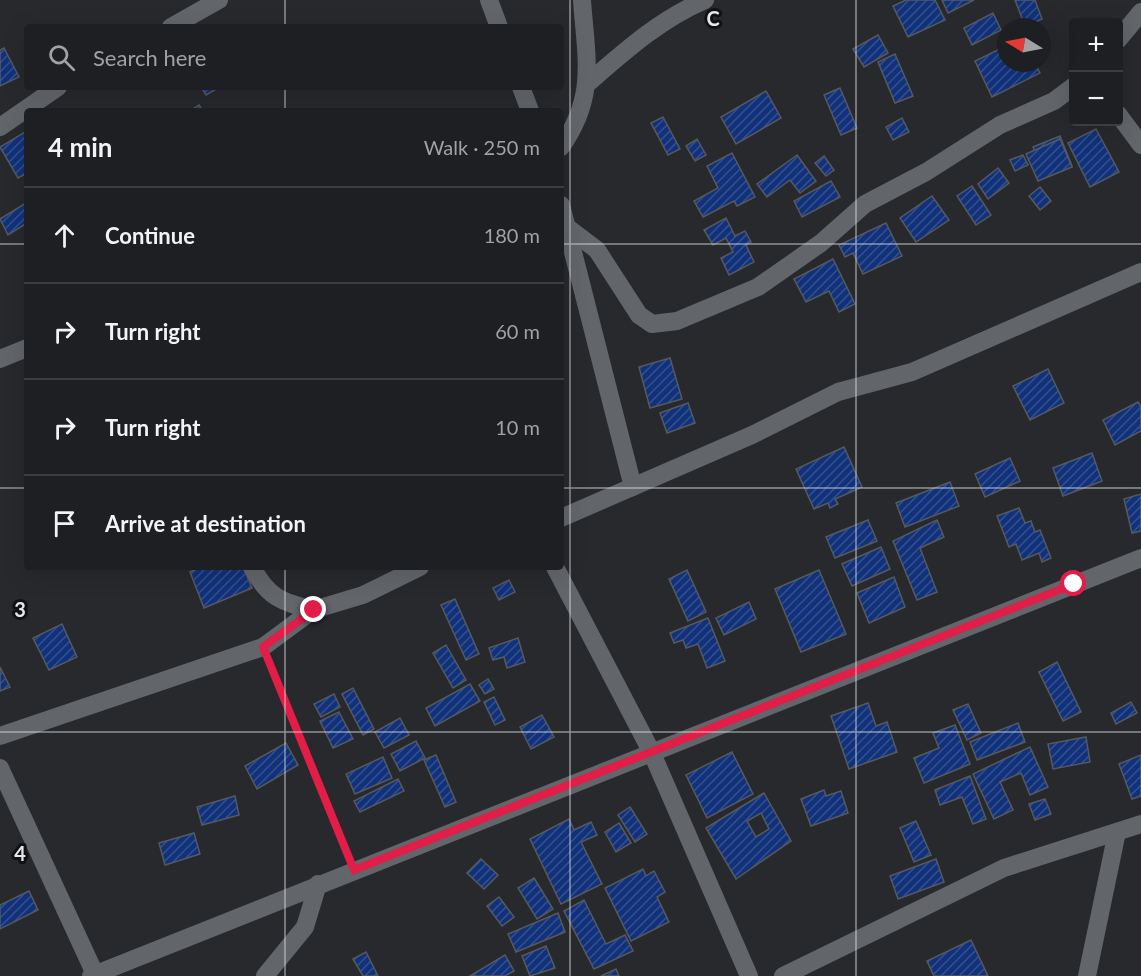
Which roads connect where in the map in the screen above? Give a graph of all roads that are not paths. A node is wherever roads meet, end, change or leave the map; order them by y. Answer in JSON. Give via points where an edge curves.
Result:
{"nodes":[{"id":1,"x":219,"y":0,"type":"edge"},
{"id":2,"x":489,"y":0,"type":"edge"},
{"id":3,"x":582,"y":0,"type":"edge"},
{"id":4,"x":705,"y":0,"type":"edge"},
{"id":5,"x":1141,"y":12,"type":"edge"},
{"id":6,"x":176,"y":24,"type":"edge"},
{"id":7,"x":498,"y":24,"type":"edge"},
{"id":8,"x":1123,"y":35,"type":"edge"},
{"id":9,"x":588,"y":83,"type":"junction"},
{"id":10,"x":54,"y":90,"type":"edge"},
{"id":11,"x":522,"y":90,"type":"edge"},
{"id":12,"x":1069,"y":90,"type":"edge"},
{"id":13,"x":1054,"y":101,"type":"junction"},
{"id":14,"x":1069,"y":101,"type":"edge"},
{"id":15,"x":28,"y":108,"type":"edge"},
{"id":16,"x":529,"y":108,"type":"edge"},
{"id":17,"x":24,"y":110,"type":"edge"},
{"id":18,"x":1123,"y":120,"type":"edge"},
{"id":19,"x":0,"y":127,"type":"edge"},
{"id":20,"x":564,"y":143,"type":"edge"},
{"id":21,"x":1141,"y":145,"type":"edge"},
{"id":22,"x":564,"y":215,"type":"edge"},
{"id":23,"x":568,"y":228,"type":"junction"},
{"id":24,"x":1141,"y":272,"type":"edge"},
{"id":25,"x":24,"y":349,"type":"edge"},
{"id":26,"x":0,"y":359,"type":"edge"},
{"id":27,"x":633,"y":487,"type":"junction"},
{"id":28,"x":564,"y":518,"type":"edge"},
{"id":29,"x":1141,"y":558,"type":"edge"},
{"id":30,"x":254,"y":570,"type":"edge"},
{"id":31,"x":414,"y":570,"type":"edge"},
{"id":32,"x":557,"y":570,"type":"edge"},
{"id":33,"x":314,"y":610,"type":"junction"},
{"id":34,"x":0,"y":736,"type":"edge"},
{"id":35,"x":651,"y":751,"type":"junction"},
{"id":36,"x":0,"y":768,"type":"edge"},
{"id":37,"x":1141,"y":824,"type":"edge"},
{"id":38,"x":1116,"y":832,"type":"junction"},
{"id":39,"x":318,"y":885,"type":"junction"},
{"id":40,"x":93,"y":975,"type":"edge"},
{"id":41,"x":265,"y":976,"type":"edge"},
{"id":42,"x":749,"y":976,"type":"edge"},
{"id":43,"x":783,"y":976,"type":"edge"},
{"id":44,"x":1087,"y":976,"type":"edge"}],
"edges":[{"from":1,"to":6,"type":"street"},
{"from":2,"to":7,"type":"street"},
{"from":3,"to":9,"type":"street"},
{"from":4,"to":9,"type":"street","via":[[679,11],[645,34]]},
{"from":5,"to":8,"type":"street"},
{"from":9,"to":20,"type":"street","via":[[580,113]]},
{"from":10,"to":15,"type":"street"},
{"from":11,"to":16,"type":"street"},
{"from":12,"to":13,"type":"street"},
{"from":13,"to":14,"type":"street"},
{"from":13,"to":23,"type":"street","via":[[1000,125],[865,204],[821,243],[758,287],[677,321],[652,324],[639,315],[597,250]]},
{"from":17,"to":19,"type":"street"},
{"from":18,"to":21,"type":"street"},
{"from":22,"to":23,"type":"street"},
{"from":23,"to":27,"type":"street"},
{"from":24,"to":27,"type":"street","via":[[912,372],[838,392]]},
{"from":25,"to":26,"type":"street"},
{"from":27,"to":28,"type":"street"},
{"from":29,"to":35,"type":"street"},
{"from":30,"to":33,"type":"street","via":[[261,584],[280,602]]},
{"from":31,"to":33,"type":"street","via":[[363,595]]},
{"from":32,"to":35,"type":"street"},
{"from":33,"to":34,"type":"street","via":[[263,647]]},
{"from":35,"to":39,"type":"street"},
{"from":35,"to":42,"type":"street"},
{"from":36,"to":40,"type":"street"},
{"from":37,"to":38,"type":"street"},
{"from":38,"to":43,"type":"street","via":[[1004,868]]},
{"from":38,"to":44,"type":"street"},
{"from":39,"to":40,"type":"street"},
{"from":39,"to":41,"type":"street","via":[[305,927]]}]}
